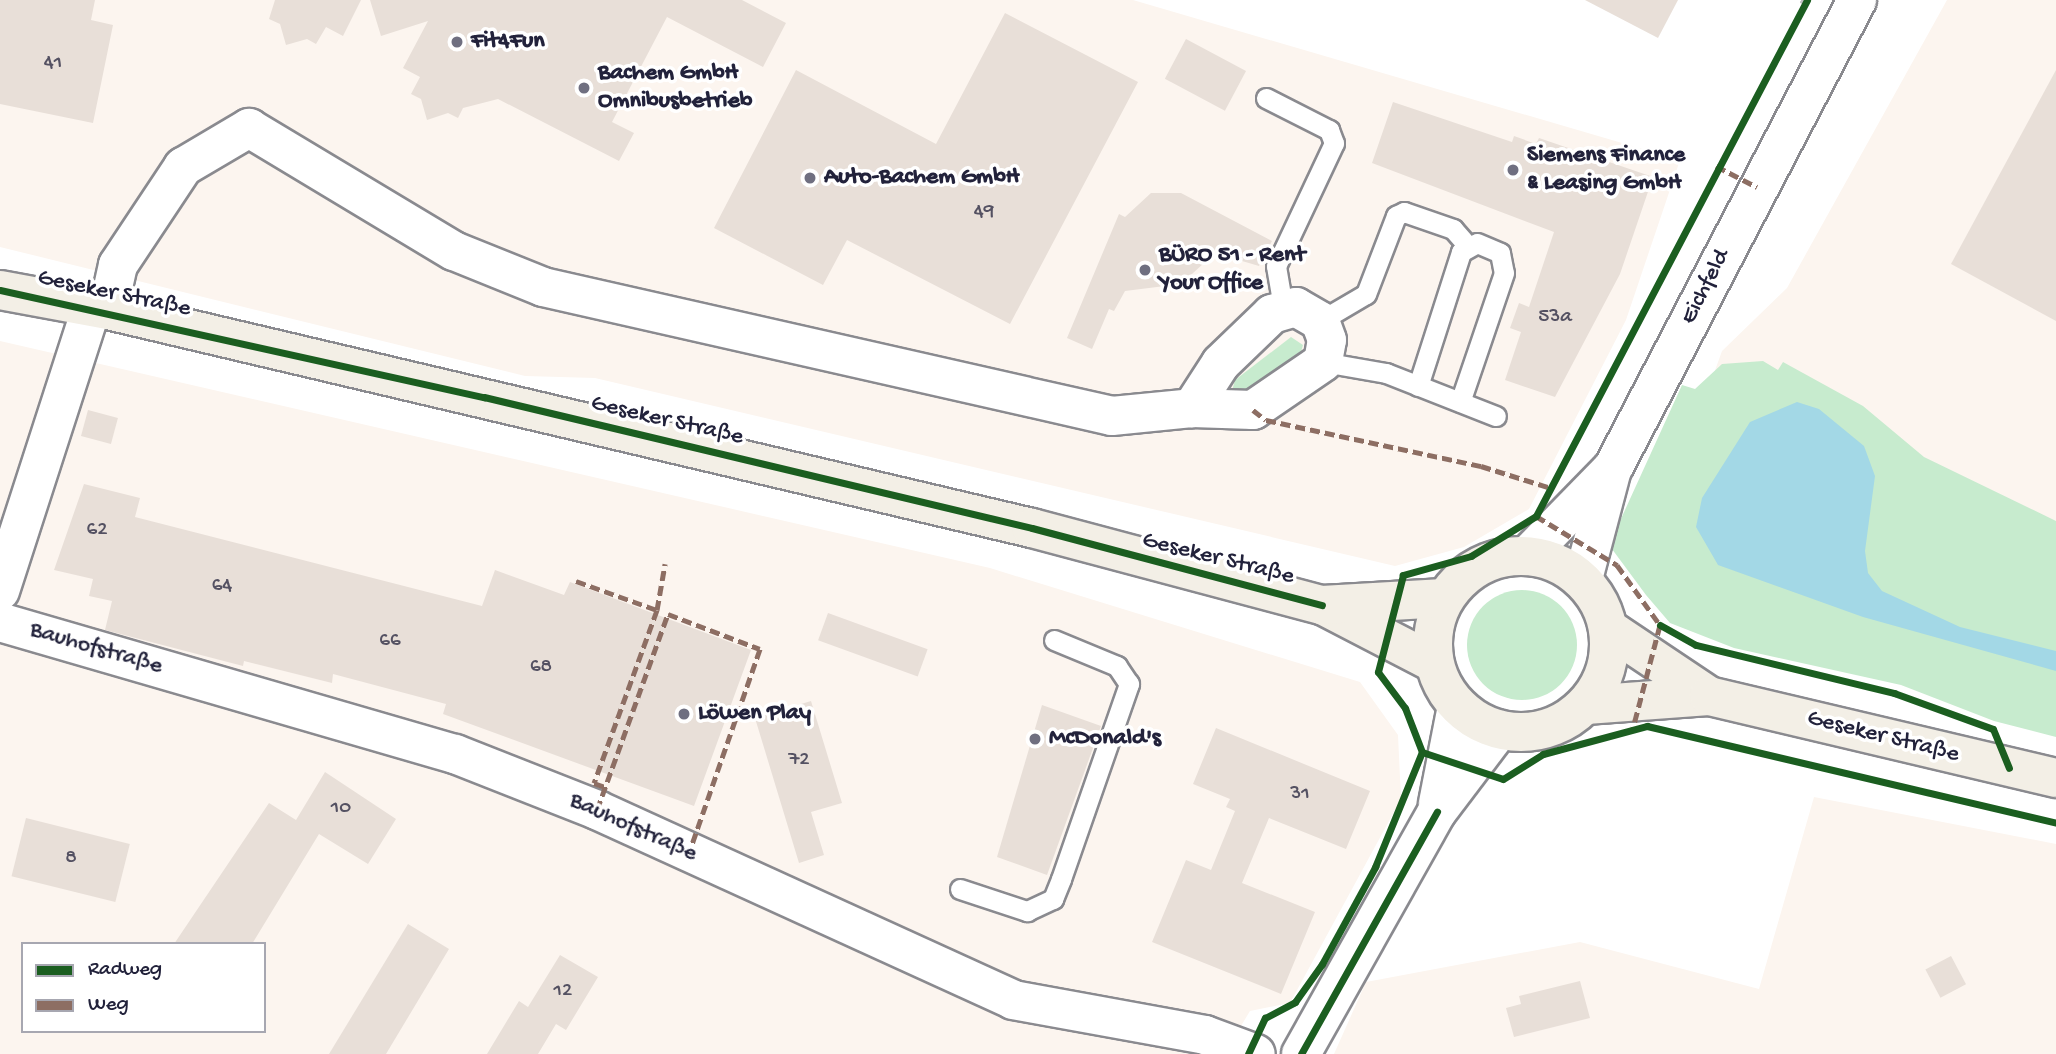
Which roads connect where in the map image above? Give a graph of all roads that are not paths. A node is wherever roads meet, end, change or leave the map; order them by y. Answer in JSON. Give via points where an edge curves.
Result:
{"nodes":[{"id":1,"x":1857,"y":0,"type":"edge"},
{"id":2,"x":1266,"y":98,"type":"dead end"},
{"id":3,"x":1467,"y":245,"type":"junction"},
{"id":4,"x":0,"y":290,"type":"edge"},
{"id":5,"x":1283,"y":307,"type":"junction"},
{"id":6,"x":100,"y":308,"type":"junction"},
{"id":7,"x":1320,"y":321,"type":"junction"},
{"id":8,"x":1322,"y":362,"type":"junction"},
{"id":9,"x":1418,"y":386,"type":"junction"},
{"id":10,"x":1460,"y":402,"type":"junction"},
{"id":11,"x":1192,"y":408,"type":"junction"},
{"id":12,"x":1496,"y":416,"type":"dead end"},
{"id":13,"x":1613,"y":468,"type":"junction"},
{"id":14,"x":1528,"y":555,"type":"junction"},
{"id":15,"x":1583,"y":579,"type":"junction"},
{"id":16,"x":0,"y":592,"type":"edge"},
{"id":17,"x":1444,"y":598,"type":"junction"},
{"id":18,"x":1322,"y":605,"type":"junction"},
{"id":19,"x":0,"y":622,"type":"edge"},
{"id":20,"x":1609,"y":629,"type":"junction"},
{"id":21,"x":1054,"y":640,"type":"dead end"},
{"id":22,"x":1434,"y":663,"type":"junction"},
{"id":23,"x":1709,"y":696,"type":"junction"},
{"id":24,"x":1586,"y":705,"type":"junction"},
{"id":25,"x":1457,"y":706,"type":"junction"},
{"id":26,"x":1499,"y":730,"type":"junction"},
{"id":27,"x":2056,"y":778,"type":"edge"},
{"id":28,"x":1437,"y":812,"type":"junction"},
{"id":29,"x":960,"y":889,"type":"dead end"},
{"id":30,"x":1256,"y":1054,"type":"edge"},
{"id":31,"x":1301,"y":1054,"type":"edge"}],
"edges":[{"from":1,"to":13,"type":"street","name":"Eichfeld"},
{"from":2,"to":5,"type":"lane","via":[[1329,130],[1334,143],[1276,266]]},
{"from":3,"to":7,"type":"lane","via":[[1454,229],[1404,212],[1396,216],[1366,294]]},
{"from":3,"to":9,"type":"lane"},
{"from":3,"to":10,"type":"lane","via":[[1477,243],[1505,261]]},
{"from":4,"to":6,"type":"main road","name":"Geseker Straße"},
{"from":5,"to":7,"type":"street","via":[[1306,309]]},
{"from":5,"to":11,"type":"street","via":[[1239,342],[1203,385]]},
{"from":6,"to":11,"type":"street","name":"Geseker Straße","via":[[118,265],[183,167],[250,128],[454,251],[543,287],[1112,416]]},
{"from":6,"to":16,"type":"street"},
{"from":6,"to":18,"type":"main road","name":"Geseker Straße","via":[[1032,528]]},
{"from":7,"to":8,"type":"street","via":[[1327,340]]},
{"from":8,"to":9,"type":"lane"},
{"from":8,"to":11,"type":"street","name":"Geseker Straße","via":[[1253,410]]},
{"from":9,"to":10,"type":"lane"},
{"from":10,"to":12,"type":"lane"},
{"from":13,"to":14,"type":"street","name":"Eichfeld"},
{"from":13,"to":15,"type":"street"},
{"from":14,"to":15,"type":"main road"},
{"from":14,"to":17,"type":"main road","via":[[1496,558],[1469,571]]},
{"from":15,"to":20,"type":"main road"},
{"from":17,"to":18,"type":"main road","name":"Geseker Straße"},
{"from":17,"to":22,"type":"main road","via":[[1432,640]]},
{"from":18,"to":22,"type":"main road","name":"Geseker Straße"},
{"from":19,"to":30,"type":"street","name":"Bauhofstraße","via":[[455,754],[597,810],[1013,1000],[1205,1035]]},
{"from":20,"to":23,"type":"main road","name":"Geseker Straße"},
{"from":20,"to":24,"type":"main road","via":[[1605,674]]},
{"from":21,"to":29,"type":"lane","via":[[1118,666],[1129,684],[1054,899],[1027,911]]},
{"from":22,"to":25,"type":"main road"},
{"from":23,"to":24,"type":"main road","name":"Geseker Straße"},
{"from":23,"to":27,"type":"main road","name":"Geseker Straße"},
{"from":24,"to":26,"type":"main road","via":[[1551,728]]},
{"from":25,"to":26,"type":"main road"},
{"from":25,"to":28,"type":"street"},
{"from":26,"to":28,"type":"street"},
{"from":28,"to":31,"type":"street"}]}
